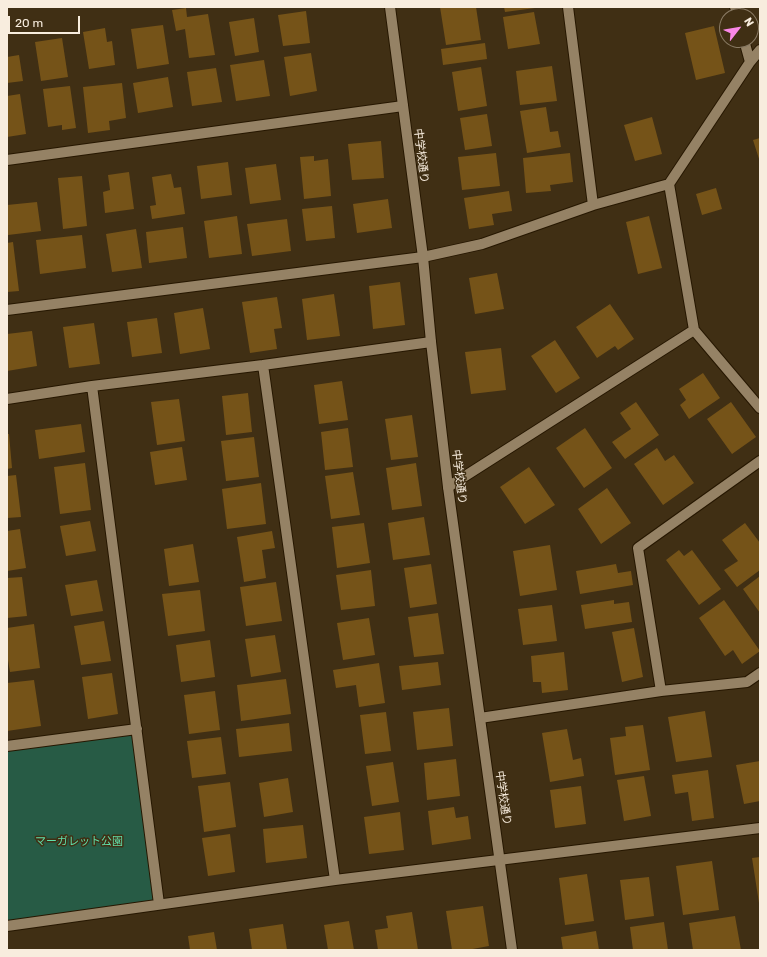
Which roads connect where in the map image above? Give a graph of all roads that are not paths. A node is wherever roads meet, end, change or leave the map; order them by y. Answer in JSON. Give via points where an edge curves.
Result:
{"nodes":[{"id":1,"x":390,"y":7,"type":"edge"},
{"id":2,"x":568,"y":7,"type":"edge"},
{"id":3,"x":746,"y":48,"type":"edge"},
{"id":4,"x":760,"y":50,"type":"edge"},
{"id":5,"x":750,"y":62,"type":"junction"},
{"id":6,"x":403,"y":106,"type":"junction"},
{"id":7,"x":7,"y":160,"type":"edge"},
{"id":8,"x":669,"y":184,"type":"junction"},
{"id":9,"x":593,"y":205,"type":"junction"},
{"id":10,"x":423,"y":257,"type":"junction"},
{"id":11,"x":7,"y":310,"type":"edge"},
{"id":12,"x":694,"y":330,"type":"junction"},
{"id":13,"x":431,"y":342,"type":"junction"},
{"id":14,"x":263,"y":365,"type":"junction"},
{"id":15,"x":92,"y":386,"type":"junction"},
{"id":16,"x":7,"y":399,"type":"edge"},
{"id":17,"x":760,"y":408,"type":"edge"},
{"id":18,"x":760,"y":461,"type":"edge"},
{"id":19,"x":448,"y":487,"type":"junction"},
{"id":20,"x":760,"y":672,"type":"edge"},
{"id":21,"x":661,"y":692,"type":"junction"},
{"id":22,"x":480,"y":718,"type":"junction"},
{"id":23,"x":137,"y":729,"type":"junction"},
{"id":24,"x":7,"y":746,"type":"edge"},
{"id":25,"x":760,"y":828,"type":"edge"},
{"id":26,"x":500,"y":859,"type":"junction"},
{"id":27,"x":335,"y":880,"type":"junction"},
{"id":28,"x":159,"y":904,"type":"junction"},
{"id":29,"x":7,"y":926,"type":"edge"},
{"id":30,"x":512,"y":950,"type":"edge"}],
"edges":[{"from":1,"to":6,"type":"street","name":"中学校通り"},
{"from":2,"to":9,"type":"street"},
{"from":3,"to":5,"type":"street"},
{"from":4,"to":5,"type":"street"},
{"from":5,"to":8,"type":"street"},
{"from":6,"to":7,"type":"street"},
{"from":6,"to":10,"type":"street","name":"中学校通り"},
{"from":8,"to":9,"type":"street"},
{"from":8,"to":12,"type":"street"},
{"from":9,"to":10,"type":"street","via":[[482,244]]},
{"from":10,"to":11,"type":"street"},
{"from":10,"to":13,"type":"street","name":"中学校通り"},
{"from":12,"to":17,"type":"street"},
{"from":12,"to":19,"type":"street"},
{"from":13,"to":14,"type":"street"},
{"from":13,"to":19,"type":"street","name":"中学校通り"},
{"from":14,"to":15,"type":"street"},
{"from":14,"to":27,"type":"street"},
{"from":15,"to":16,"type":"street"},
{"from":15,"to":23,"type":"street"},
{"from":18,"to":21,"type":"street","via":[[638,548]]},
{"from":19,"to":22,"type":"street","name":"中学校通り"},
{"from":20,"to":21,"type":"street","via":[[747,682]]},
{"from":21,"to":22,"type":"street"},
{"from":22,"to":26,"type":"street","name":"中学校通り"},
{"from":23,"to":24,"type":"street"},
{"from":23,"to":28,"type":"street"},
{"from":25,"to":26,"type":"street"},
{"from":26,"to":27,"type":"street"},
{"from":26,"to":30,"type":"street","name":"中学校通り"},
{"from":27,"to":28,"type":"street"},
{"from":28,"to":29,"type":"street"}]}
